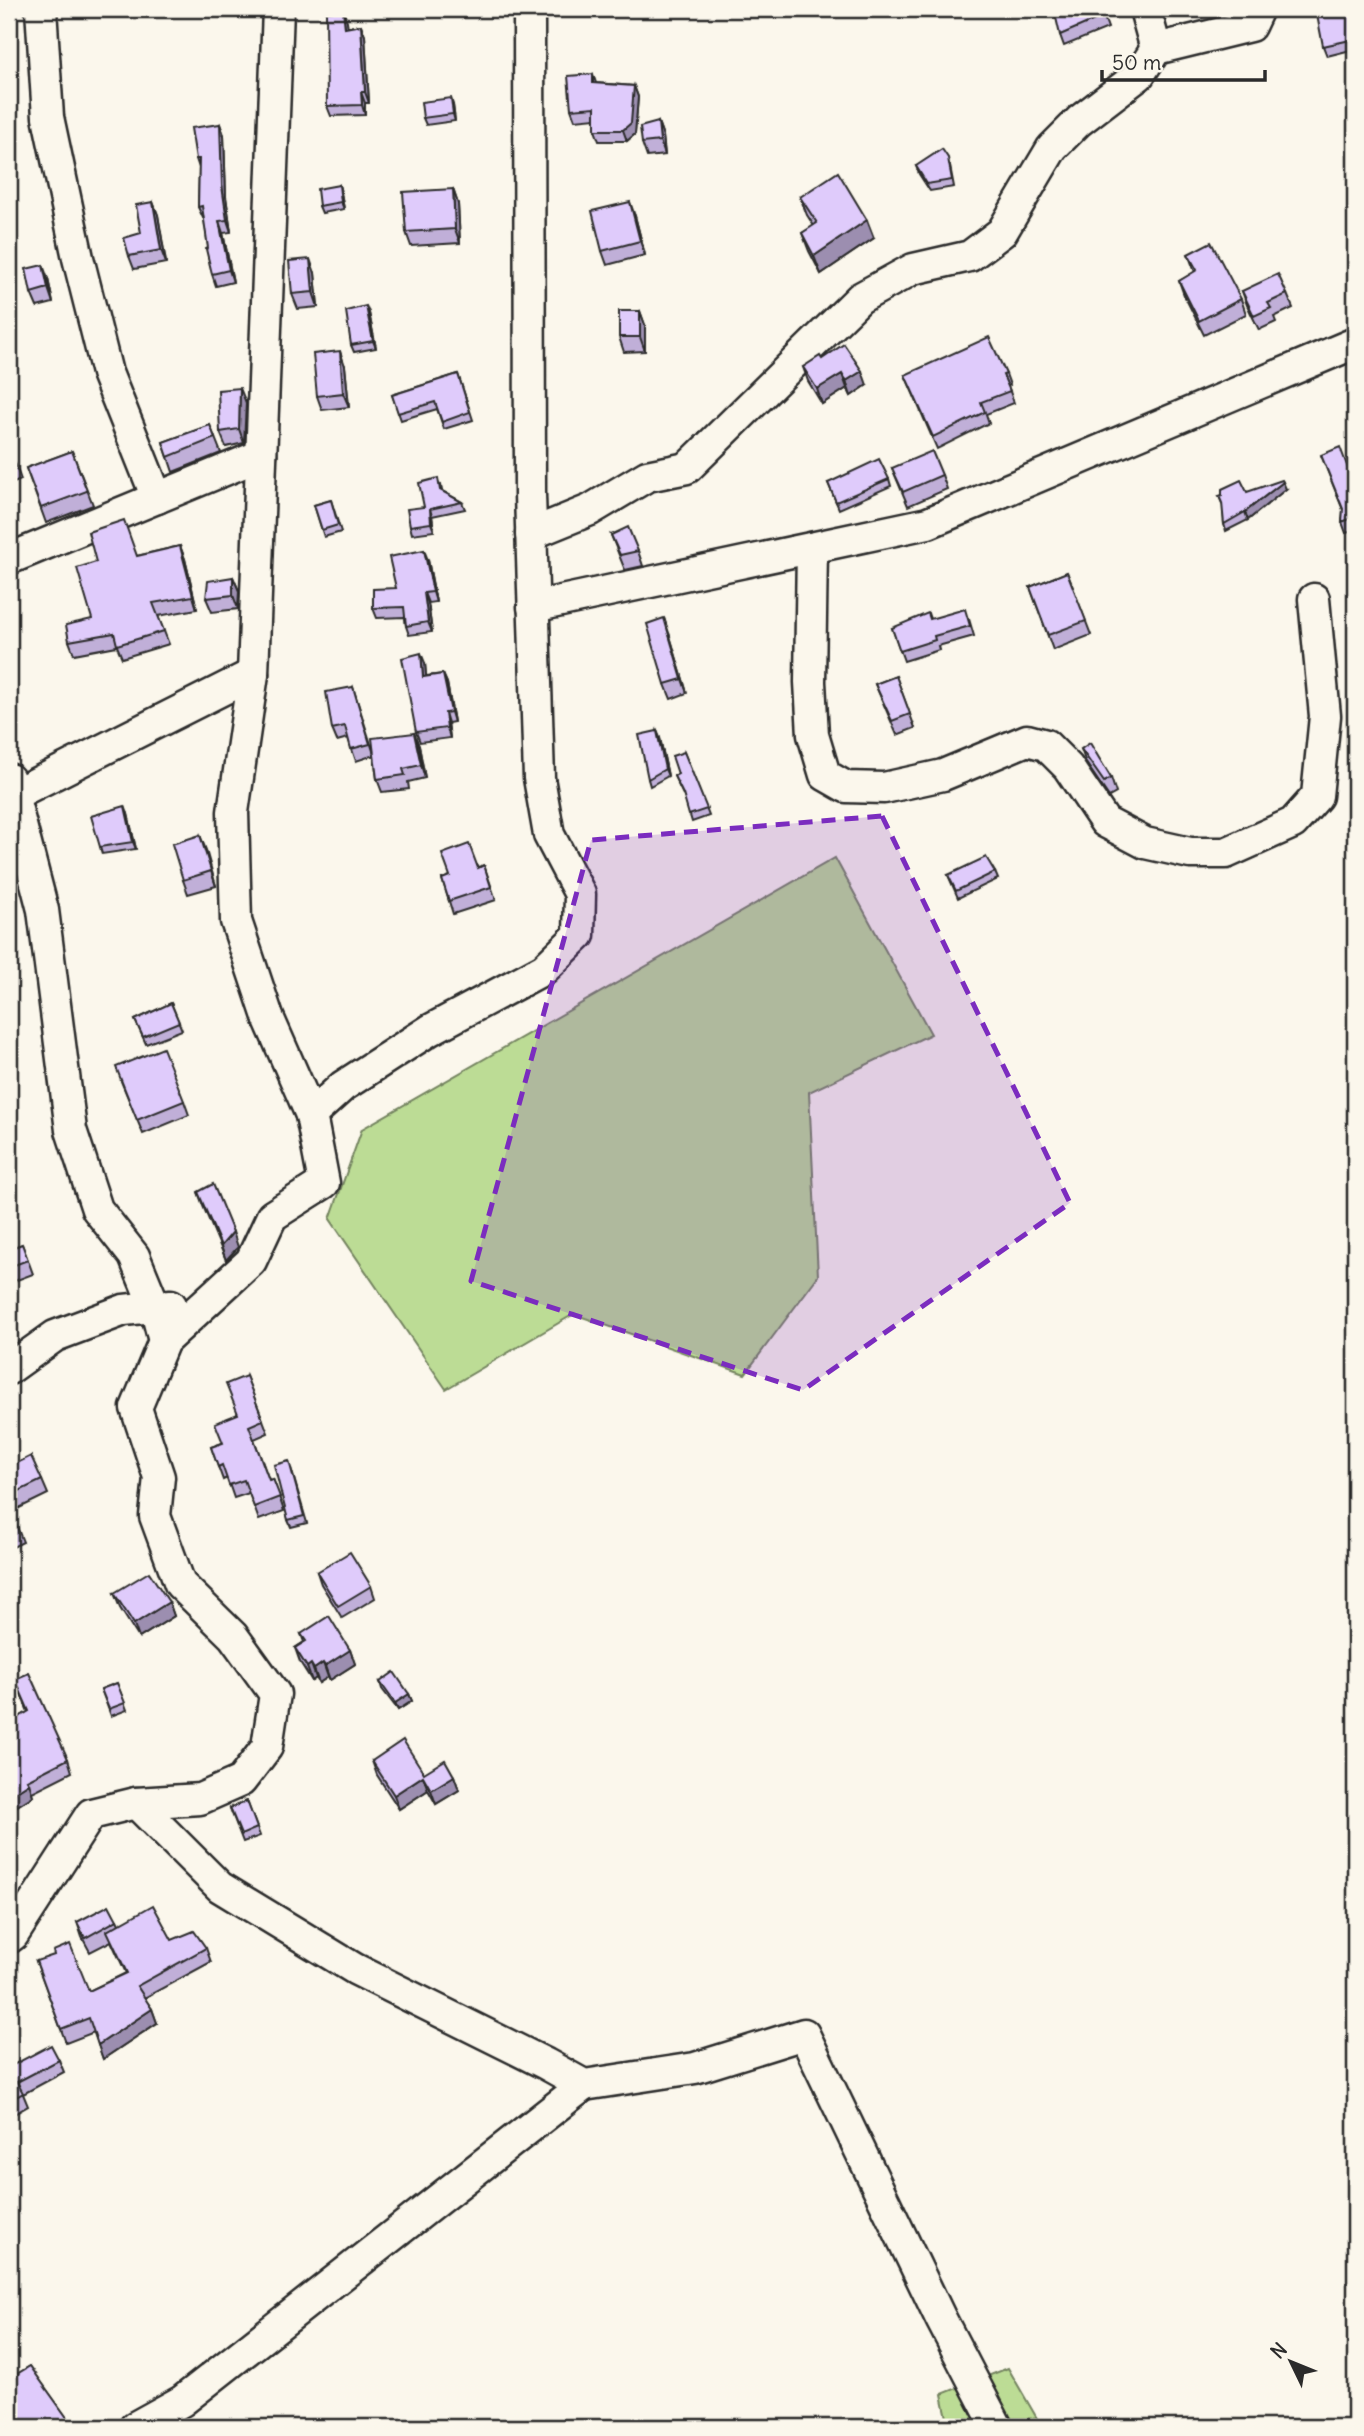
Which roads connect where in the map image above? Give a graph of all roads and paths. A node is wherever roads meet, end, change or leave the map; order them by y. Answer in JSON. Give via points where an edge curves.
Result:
{"nodes":[{"id":1,"x":41,"y":9,"type":"edge"},
{"id":2,"x":278,"y":9,"type":"edge"},
{"id":3,"x":529,"y":9,"type":"edge"},
{"id":4,"x":1145,"y":9,"type":"edge"},
{"id":5,"x":1258,"y":9,"type":"edge"},
{"id":6,"x":1156,"y":49,"type":"junction"},
{"id":7,"x":1355,"y":344,"type":"edge"},
{"id":8,"x":261,"y":455,"type":"junction"},
{"id":9,"x":157,"y":498,"type":"junction"},
{"id":10,"x":531,"y":534,"type":"junction"},
{"id":11,"x":812,"y":548,"type":"junction"},
{"id":12,"x":9,"y":559,"type":"edge"},
{"id":13,"x":1314,"y":599,"type":"dead end"},
{"id":14,"x":533,"y":607,"type":"junction"},
{"id":15,"x":253,"y":674,"type":"junction"},
{"id":16,"x":11,"y":790,"type":"edge"},
{"id":17,"x":311,"y":1115,"type":"junction"},
{"id":18,"x":215,"y":1294,"type":"junction"},
{"id":19,"x":155,"y":1307,"type":"junction"},
{"id":20,"x":164,"y":1341,"type":"junction"},
{"id":21,"x":9,"y":1369,"type":"edge"},
{"id":22,"x":136,"y":1803,"type":"junction"},
{"id":23,"x":9,"y":1938,"type":"edge"},
{"id":24,"x":584,"y":2085,"type":"junction"},
{"id":25,"x":135,"y":2427,"type":"edge"},
{"id":26,"x":997,"y":2427,"type":"edge"}],
"edges":[{"from":1,"to":9,"type":"street","via":[[48,117],[78,258],[107,373]]},
{"from":2,"to":8,"type":"street"},
{"from":3,"to":10,"type":"street"},
{"from":4,"to":6,"type":"street"},
{"from":5,"to":6,"type":"street","via":[[1250,26]]},
{"from":6,"to":10,"type":"street","via":[[1139,75],[1052,148],[1002,232],[970,256],[913,269],[860,298],[687,468],[647,476],[590,510]]},
{"from":7,"to":11,"type":"street","via":[[928,523]]},
{"from":8,"to":9,"type":"street"},
{"from":8,"to":15,"type":"street"},
{"from":9,"to":12,"type":"street"},
{"from":10,"to":14,"type":"street"},
{"from":11,"to":13,"type":"street","via":[[813,735],[825,775],[846,787],[884,788],[943,775],[1027,740],[1046,745],[1068,767],[1105,822],[1145,843],[1190,853],[1226,853],[1293,824],[1317,796],[1325,716]]},
{"from":11,"to":14,"type":"street"},
{"from":14,"to":17,"type":"street","via":[[538,778],[548,835],[580,894],[579,935],[544,969],[430,1030],[343,1086]]},
{"from":15,"to":16,"type":"street"},
{"from":15,"to":17,"type":"street","via":[[233,811],[236,921],[268,1017]]},
{"from":16,"to":19,"type":"street","via":[[43,911],[71,1130],[97,1209],[134,1256]]},
{"from":17,"to":18,"type":"street","via":[[324,1183],[272,1216],[251,1261]]},
{"from":18,"to":19,"type":"street"},
{"from":18,"to":20,"type":"street"},
{"from":19,"to":20,"type":"street"},
{"from":19,"to":21,"type":"street","via":[[124,1310],[55,1336]]},
{"from":20,"to":22,"type":"street","via":[[136,1408],[159,1477],[155,1516],[180,1584],[233,1636],[275,1694],[267,1747],[241,1781],[200,1799]]},
{"from":22,"to":23,"type":"street","via":[[91,1814]]},
{"from":22,"to":24,"type":"street","via":[[220,1887],[355,1969]]},
{"from":24,"to":25,"type":"street","via":[[182,2401]]},
{"from":24,"to":26,"type":"street","via":[[695,2068],[804,2034]]}]}
